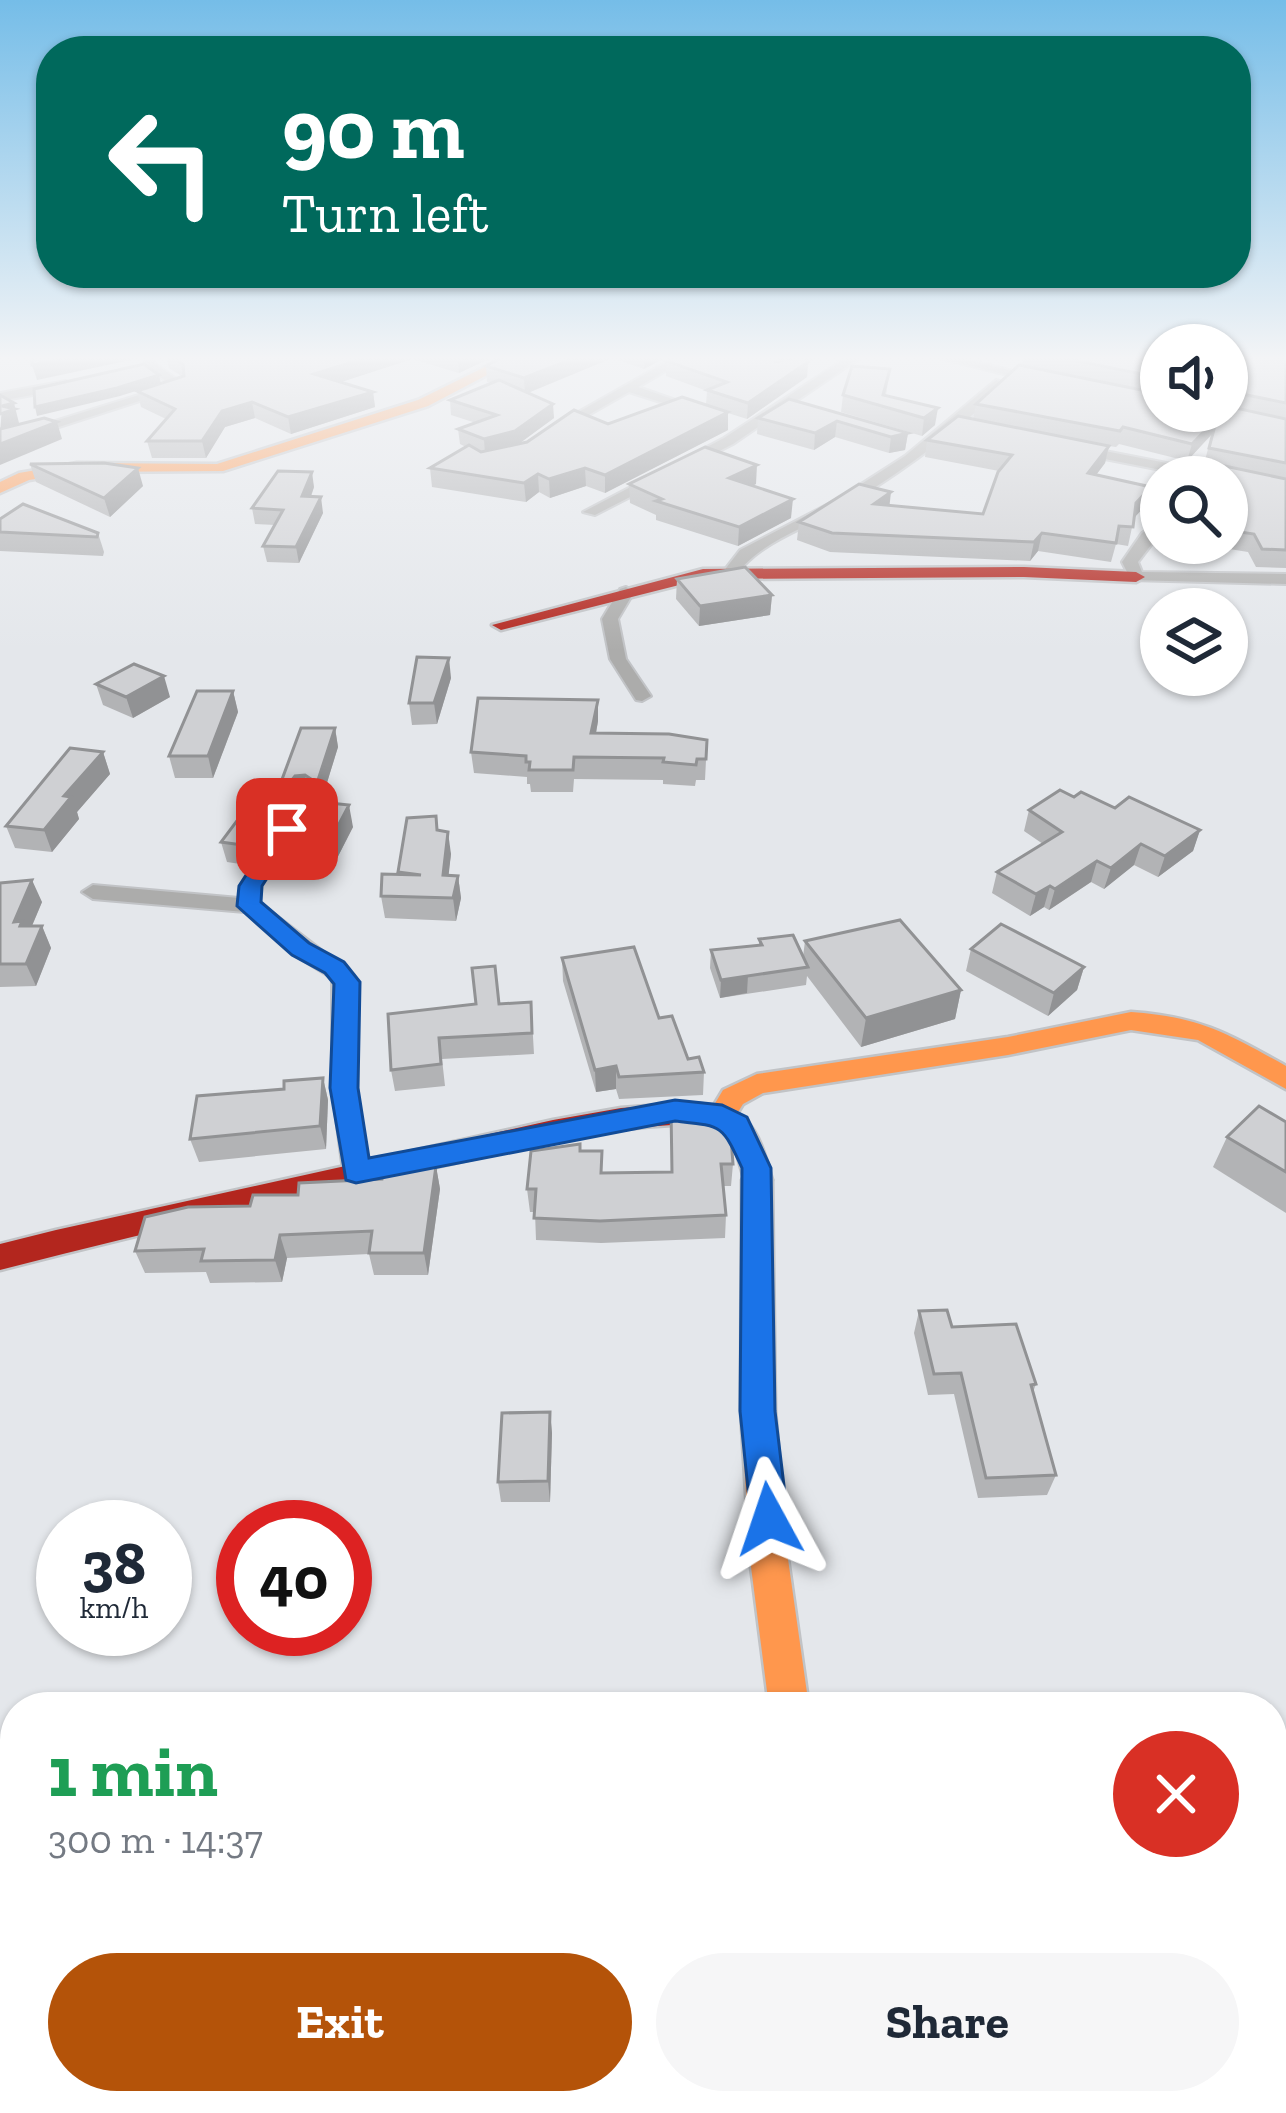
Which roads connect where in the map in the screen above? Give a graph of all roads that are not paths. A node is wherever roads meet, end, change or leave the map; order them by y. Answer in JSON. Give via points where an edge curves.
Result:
{"nodes":[{"id":1,"x":263,"y":454,"type":"edge"},
{"id":2,"x":706,"y":454,"type":"edge"},
{"id":3,"x":910,"y":454,"type":"edge"},
{"id":4,"x":1100,"y":454,"type":"edge"},
{"id":5,"x":1140,"y":462,"type":"edge"},
{"id":6,"x":0,"y":488,"type":"edge"},
{"id":7,"x":590,"y":512,"type":"dead end"},
{"id":8,"x":1140,"y":547,"type":"edge"},
{"id":9,"x":730,"y":572,"type":"junction"},
{"id":10,"x":1136,"y":577,"type":"junction"},
{"id":11,"x":1286,"y":579,"type":"edge"},
{"id":12,"x":626,"y":592,"type":"junction"},
{"id":13,"x":500,"y":625,"type":"dead end"},
{"id":14,"x":642,"y":696,"type":"dead end"},
{"id":15,"x":307,"y":804,"type":"edge"},
{"id":16,"x":93,"y":892,"type":"dead end"},
{"id":17,"x":249,"y":906,"type":"junction"},
{"id":18,"x":1286,"y":1079,"type":"edge"},
{"id":19,"x":722,"y":1115,"type":"junction"},
{"id":20,"x":356,"y":1172,"type":"junction"},
{"id":21,"x":0,"y":1257,"type":"edge"},
{"id":22,"x":787,"y":1692,"type":"edge"}],
"edges":[{"from":1,"to":6,"type":"street","via":[[188,472],[41,469]]},
{"from":2,"to":7,"type":"street"},
{"from":3,"to":9,"type":"street","via":[[868,488],[745,553]]},
{"from":4,"to":5,"type":"street"},
{"from":8,"to":10,"type":"street","via":[[1130,562]]},
{"from":9,"to":10,"type":"street"},
{"from":9,"to":12,"type":"street"},
{"from":10,"to":11,"type":"street"},
{"from":12,"to":13,"type":"street"},
{"from":12,"to":14,"type":"street","via":[[610,619],[618,659]]},
{"from":15,"to":17,"type":"street","via":[[268,854]]},
{"from":16,"to":17,"type":"street"},
{"from":17,"to":20,"type":"street","via":[[347,982],[344,1088]]},
{"from":18,"to":19,"type":"street","via":[[1207,1034],[1131,1021],[757,1084]]},
{"from":19,"to":20,"type":"street","via":[[635,1116]]},
{"from":19,"to":22,"type":"street","via":[[747,1140],[757,1168],[758,1411]]},
{"from":20,"to":21,"type":"street"}]}
